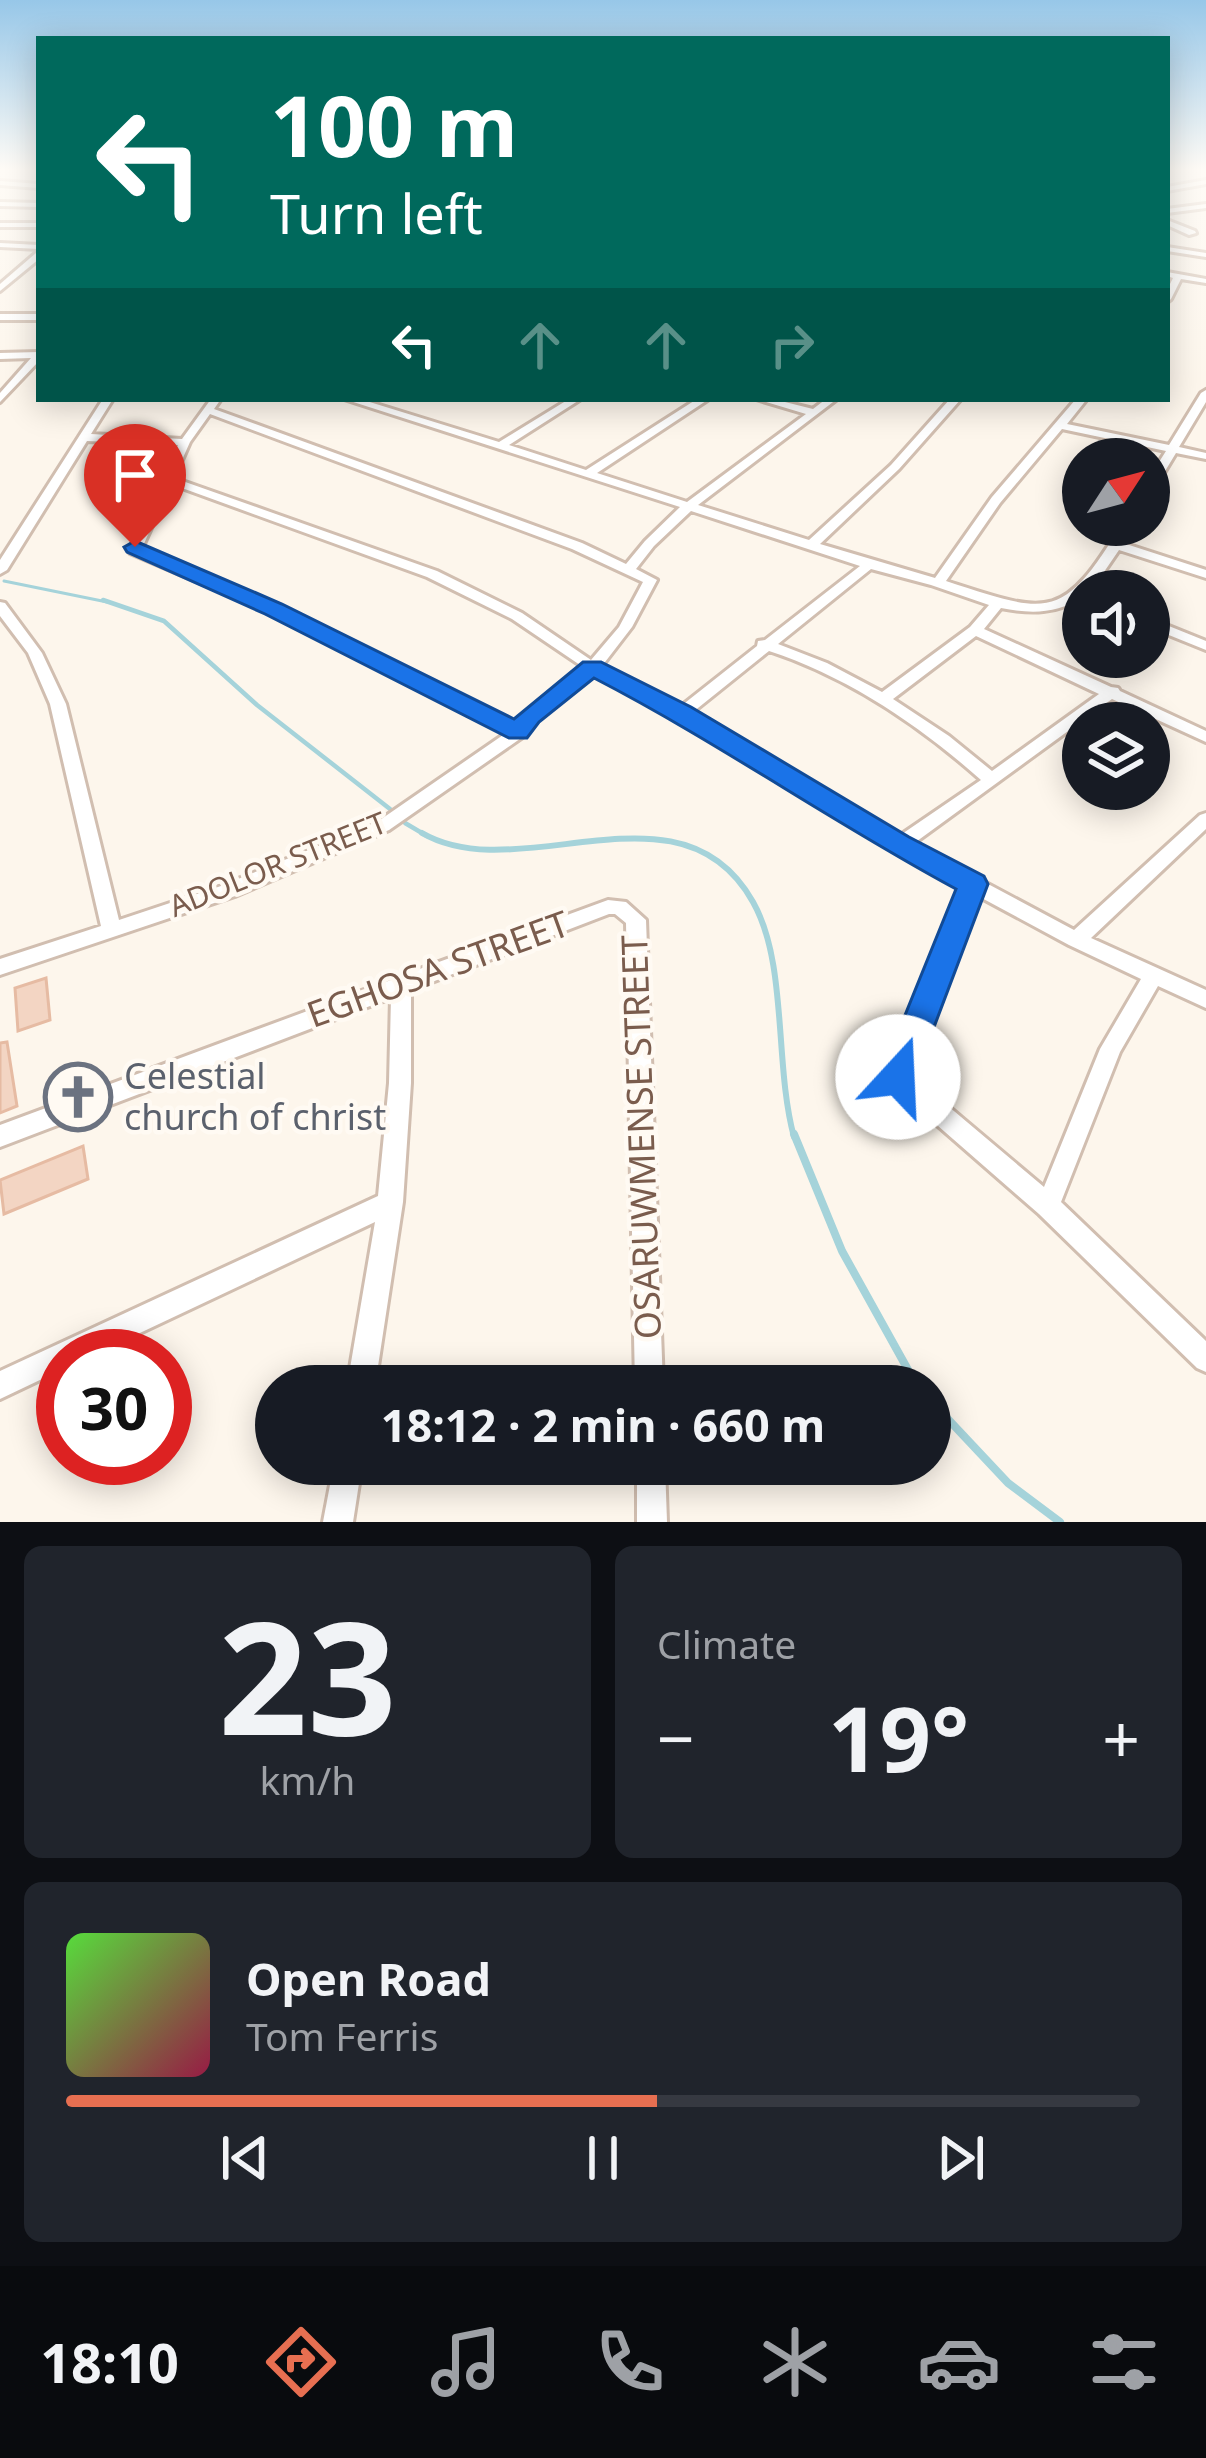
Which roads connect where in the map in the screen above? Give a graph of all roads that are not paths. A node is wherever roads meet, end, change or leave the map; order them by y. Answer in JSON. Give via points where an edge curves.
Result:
{"nodes":[{"id":1,"x":20,"y":241,"type":"edge"},
{"id":2,"x":0,"y":245,"type":"edge"},
{"id":3,"x":15,"y":245,"type":"junction"},
{"id":4,"x":1170,"y":249,"type":"edge"},
{"id":5,"x":36,"y":250,"type":"edge"},
{"id":6,"x":36,"y":254,"type":"edge"},
{"id":7,"x":1206,"y":255,"type":"edge"},
{"id":8,"x":1173,"y":275,"type":"edge"},
{"id":9,"x":1206,"y":281,"type":"edge"},
{"id":10,"x":0,"y":288,"type":"edge"},
{"id":11,"x":0,"y":317,"type":"edge"},
{"id":12,"x":36,"y":317,"type":"edge"},
{"id":13,"x":36,"y":355,"type":"edge"},
{"id":14,"x":0,"y":356,"type":"edge"},
{"id":15,"x":36,"y":358,"type":"edge"},
{"id":16,"x":1206,"y":393,"type":"edge"},
{"id":17,"x":0,"y":398,"type":"edge"},
{"id":18,"x":106,"y":402,"type":"edge"},
{"id":19,"x":359,"y":402,"type":"edge"},
{"id":20,"x":571,"y":402,"type":"edge"},
{"id":21,"x":699,"y":402,"type":"edge"},
{"id":22,"x":773,"y":402,"type":"edge"},
{"id":23,"x":828,"y":402,"type":"edge"},
{"id":24,"x":953,"y":402,"type":"edge"},
{"id":25,"x":1079,"y":402,"type":"edge"},
{"id":26,"x":212,"y":404,"type":"edge"},
{"id":27,"x":815,"y":413,"type":"junction"},
{"id":28,"x":1058,"y":425,"type":"junction"},
{"id":29,"x":82,"y":437,"type":"junction"},
{"id":30,"x":185,"y":442,"type":"junction"},
{"id":31,"x":500,"y":446,"type":"junction"},
{"id":32,"x":1172,"y":450,"type":"junction"},
{"id":33,"x":1170,"y":453,"type":"edge"},
{"id":34,"x":1206,"y":456,"type":"edge"},
{"id":35,"x":586,"y":475,"type":"junction"},
{"id":36,"x":167,"y":479,"type":"junction"},
{"id":37,"x":688,"y":507,"type":"junction"},
{"id":38,"x":812,"y":545,"type":"junction"},
{"id":39,"x":1118,"y":546,"type":"edge"},
{"id":40,"x":866,"y":567,"type":"junction"},
{"id":41,"x":629,"y":569,"type":"junction"},
{"id":42,"x":0,"y":570,"type":"edge"},
{"id":43,"x":1206,"y":574,"type":"edge"},
{"id":44,"x":938,"y":583,"type":"junction"},
{"id":45,"x":1062,"y":603,"type":"edge"},
{"id":46,"x":996,"y":605,"type":"junction"},
{"id":47,"x":0,"y":606,"type":"edge"},
{"id":48,"x":1206,"y":625,"type":"edge"},
{"id":49,"x":976,"y":630,"type":"junction"},
{"id":50,"x":1170,"y":631,"type":"edge"},
{"id":51,"x":1200,"y":643,"type":"edge"},
{"id":52,"x":763,"y":644,"type":"junction"},
{"id":53,"x":592,"y":668,"type":"junction"},
{"id":54,"x":1114,"y":692,"type":"junction"},
{"id":55,"x":882,"y":700,"type":"junction"},
{"id":56,"x":682,"y":713,"type":"junction"},
{"id":57,"x":518,"y":732,"type":"junction"},
{"id":58,"x":1206,"y":737,"type":"edge"},
{"id":59,"x":992,"y":780,"type":"junction"},
{"id":60,"x":1206,"y":819,"type":"edge"},
{"id":61,"x":898,"y":845,"type":"junction"},
{"id":62,"x":973,"y":884,"type":"junction"},
{"id":63,"x":608,"y":907,"type":"joint"},
{"id":64,"x":112,"y":930,"type":"junction"},
{"id":65,"x":1076,"y":940,"type":"junction"},
{"id":66,"x":0,"y":967,"type":"edge"},
{"id":67,"x":1154,"y":975,"type":"junction"},
{"id":68,"x":401,"y":981,"type":"junction"},
{"id":69,"x":1206,"y":999,"type":"edge"},
{"id":70,"x":0,"y":1136,"type":"edge"},
{"id":71,"x":391,"y":1202,"type":"junction"},
{"id":72,"x":1048,"y":1206,"type":"junction"},
{"id":73,"x":1206,"y":1359,"type":"edge"},
{"id":74,"x":365,"y":1365,"type":"edge"},
{"id":75,"x":648,"y":1365,"type":"edge"},
{"id":76,"x":0,"y":1385,"type":"edge"},
{"id":77,"x":344,"y":1485,"type":"edge"},
{"id":78,"x":651,"y":1485,"type":"edge"},
{"id":79,"x":338,"y":1522,"type":"edge"},
{"id":80,"x":652,"y":1522,"type":"edge"}],
"edges":[{"from":1,"to":3,"type":"street"},
{"from":2,"to":3,"type":"street"},
{"from":3,"to":5,"type":"street"},
{"from":4,"to":7,"type":"street"},
{"from":6,"to":10,"type":"street"},
{"from":8,"to":9,"type":"street"},
{"from":11,"to":12,"type":"street"},
{"from":13,"to":14,"type":"street"},
{"from":15,"to":17,"type":"street"},
{"from":16,"to":32,"type":"street"},
{"from":18,"to":29,"type":"street"},
{"from":19,"to":31,"type":"street"},
{"from":20,"to":31,"type":"street"},
{"from":21,"to":35,"type":"street"},
{"from":22,"to":27,"type":"street"},
{"from":23,"to":27,"type":"street"},
{"from":24,"to":38,"type":"street"},
{"from":25,"to":28,"type":"street"},
{"from":26,"to":30,"type":"street"},
{"from":26,"to":41,"type":"street"},
{"from":27,"to":37,"type":"street"},
{"from":28,"to":32,"type":"street"},
{"from":28,"to":44,"type":"street"},
{"from":29,"to":30,"type":"street"},
{"from":29,"to":42,"type":"street"},
{"from":30,"to":36,"type":"street"},
{"from":31,"to":35,"type":"street"},
{"from":32,"to":33,"type":"street"},
{"from":32,"to":34,"type":"street"},
{"from":35,"to":37,"type":"street"},
{"from":36,"to":53,"type":"street","via":[[432,574],[517,616]]},
{"from":36,"to":57,"type":"street","via":[[135,547]]},
{"from":37,"to":38,"type":"street"},
{"from":37,"to":41,"type":"street"},
{"from":38,"to":40,"type":"street"},
{"from":39,"to":43,"type":"street"},
{"from":40,"to":44,"type":"street"},
{"from":40,"to":52,"type":"street"},
{"from":41,"to":53,"type":"street","name":"ADOLOR STREET","via":[[650,580],[634,617]]},
{"from":44,"to":46,"type":"street"},
{"from":45,"to":46,"type":"street"},
{"from":46,"to":49,"type":"street"},
{"from":47,"to":64,"type":"street","via":[[35,653],[58,704]]},
{"from":48,"to":51,"type":"street"},
{"from":49,"to":54,"type":"street"},
{"from":49,"to":55,"type":"street"},
{"from":50,"to":51,"type":"street"},
{"from":52,"to":55,"type":"street"},
{"from":52,"to":56,"type":"street"},
{"from":53,"to":56,"type":"street"},
{"from":53,"to":57,"type":"street","name":"ADOLOR STREET"},
{"from":54,"to":58,"type":"street"},
{"from":54,"to":59,"type":"street"},
{"from":55,"to":59,"type":"street"},
{"from":56,"to":61,"type":"street"},
{"from":57,"to":64,"type":"street","name":"ADOLOR STREET","via":[[383,826]]},
{"from":59,"to":61,"type":"street"},
{"from":60,"to":65,"type":"street"},
{"from":61,"to":62,"type":"street"},
{"from":62,"to":65,"type":"street"},
{"from":62,"to":72,"type":"street","via":[[898,1077]]},
{"from":63,"to":68,"type":"street","name":"EGHOSA STREET"},
{"from":63,"to":75,"type":"street","name":"OSARUWMENSE STREET","via":[[636,920]]},
{"from":64,"to":66,"type":"street","name":"ADOLOR STREET"},
{"from":65,"to":67,"type":"street"},
{"from":67,"to":69,"type":"street"},
{"from":67,"to":72,"type":"street","via":[[1111,1049]]},
{"from":68,"to":70,"type":"street","name":"EGHOSA STREET"},
{"from":68,"to":71,"type":"street","via":[[404,1065]]},
{"from":71,"to":74,"type":"street"},
{"from":71,"to":76,"type":"street"},
{"from":72,"to":73,"type":"street"},
{"from":77,"to":79,"type":"street"},
{"from":78,"to":80,"type":"street"}]}
